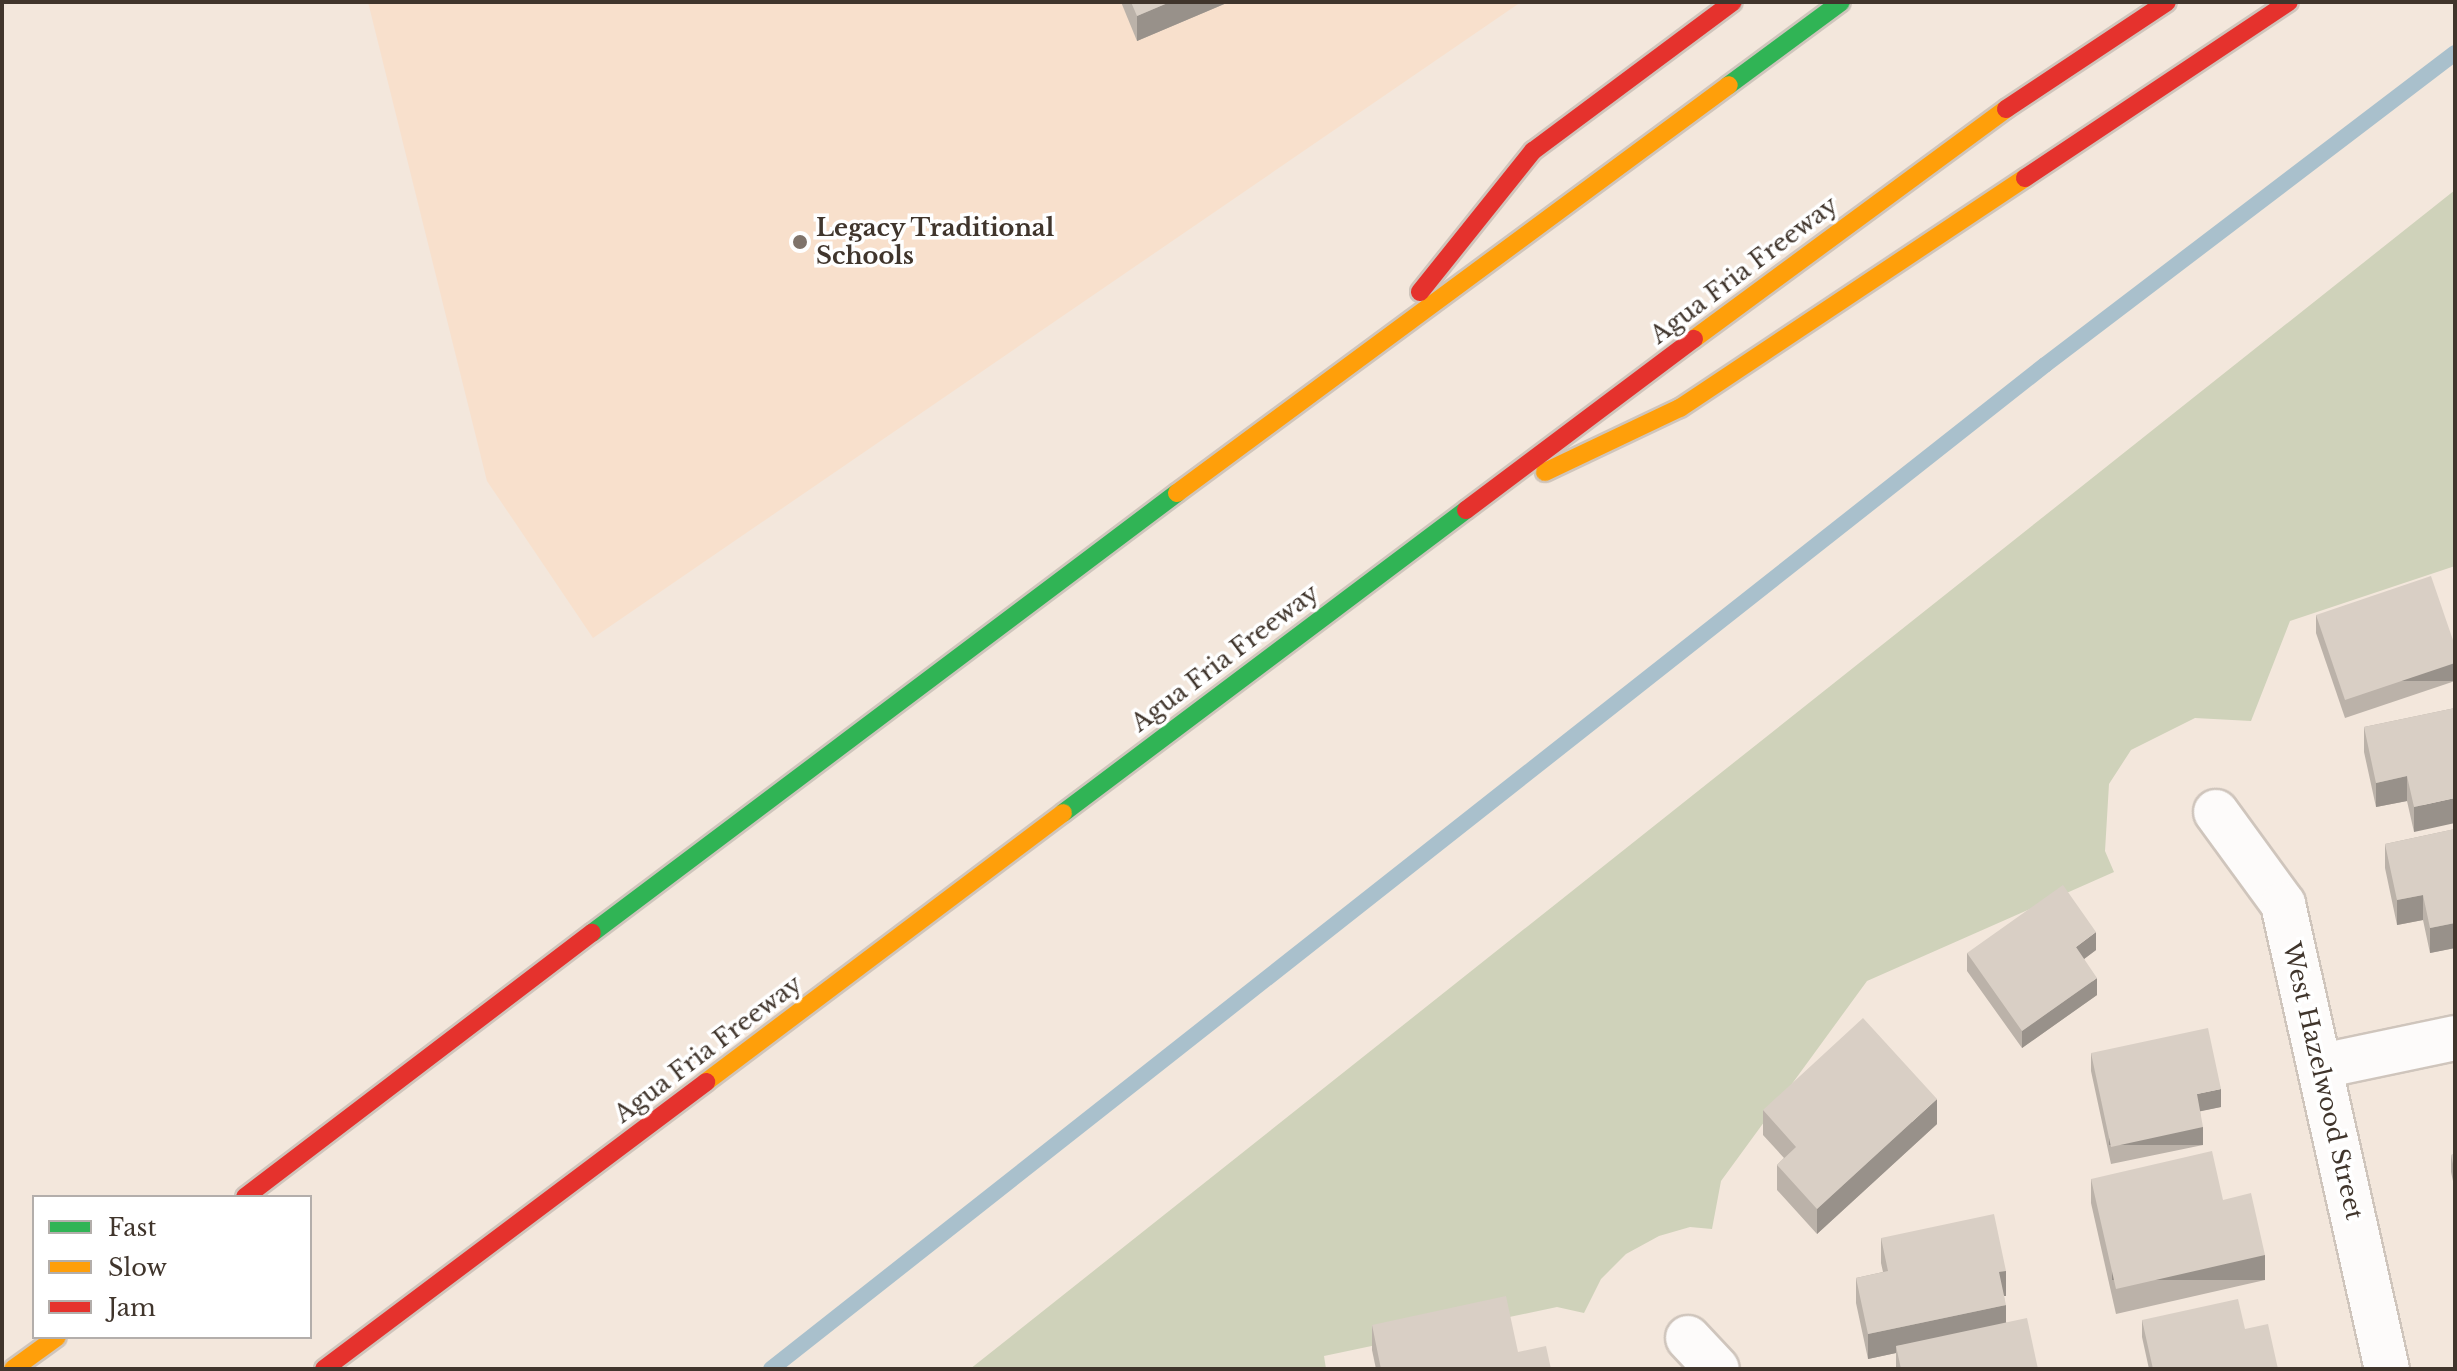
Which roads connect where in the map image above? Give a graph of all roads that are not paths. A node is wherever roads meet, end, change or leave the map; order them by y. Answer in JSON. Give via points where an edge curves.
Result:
{"nodes":[{"id":1,"x":1733,"y":2,"type":"edge"},
{"id":2,"x":1841,"y":2,"type":"edge"},
{"id":3,"x":2167,"y":2,"type":"edge"},
{"id":4,"x":2289,"y":2,"type":"edge"},
{"id":5,"x":1384,"y":338,"type":"junction"},
{"id":6,"x":1456,"y":514,"type":"junction"},
{"id":7,"x":2216,"y":812,"type":"dead end"},
{"id":8,"x":2455,"y":1038,"type":"edge"},
{"id":9,"x":2322,"y":1066,"type":"junction"},
{"id":10,"x":248,"y":1195,"type":"edge"},
{"id":11,"x":1688,"y":1338,"type":"dead end"},
{"id":12,"x":54,"y":1339,"type":"edge"},
{"id":13,"x":13,"y":1369,"type":"edge"},
{"id":14,"x":324,"y":1369,"type":"edge"},
{"id":15,"x":1717,"y":1369,"type":"edge"},
{"id":16,"x":2387,"y":1369,"type":"edge"}],
"edges":[{"from":1,"to":5,"type":"highway","via":[[1533,151]]},
{"from":2,"to":5,"type":"highway"},
{"from":3,"to":6,"type":"highway","name":"Agua Fria Freeway","via":[[1952,145]]},
{"from":4,"to":6,"type":"highway","via":[[1680,408]]},
{"from":5,"to":10,"type":"highway","via":[[931,674]]},
{"from":6,"to":14,"type":"highway","name":"Agua Fria Freeway"},
{"from":7,"to":9,"type":"street","name":"West Hazelwood Street","via":[[2283,904]]},
{"from":8,"to":9,"type":"street"},
{"from":9,"to":16,"type":"street","name":"West Hazelwood Street"},
{"from":11,"to":15,"type":"street"},
{"from":12,"to":13,"type":"highway"}]}
